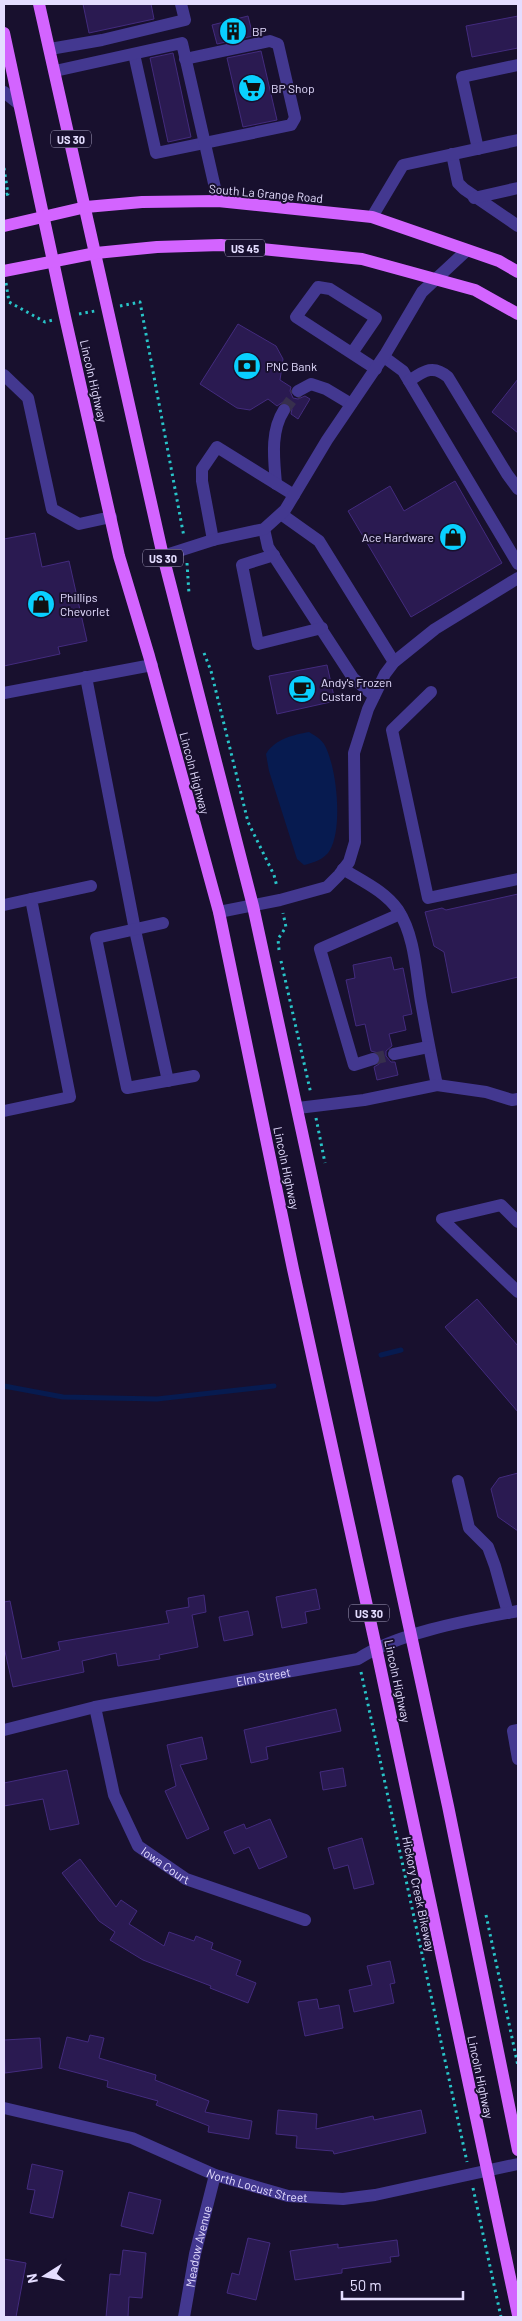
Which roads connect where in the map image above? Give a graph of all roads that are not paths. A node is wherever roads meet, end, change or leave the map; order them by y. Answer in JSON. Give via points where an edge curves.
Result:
{"nodes":[{"id":1,"x":39,"y":4,"type":"edge"},
{"id":2,"x":181,"y":4,"type":"edge"},
{"id":3,"x":4,"y":33,"type":"edge"},
{"id":4,"x":50,"y":49,"type":"junction"},
{"id":5,"x":134,"y":54,"type":"junction"},
{"id":6,"x":185,"y":59,"type":"junction"},
{"id":7,"x":518,"y":66,"type":"edge"},
{"id":8,"x":55,"y":71,"type":"junction"},
{"id":9,"x":4,"y":92,"type":"edge"},
{"id":10,"x":19,"y":104,"type":"junction"},
{"id":11,"x":518,"y":140,"type":"edge"},
{"id":12,"x":203,"y":144,"type":"junction"},
{"id":13,"x":478,"y":149,"type":"junction"},
{"id":14,"x":452,"y":154,"type":"junction"},
{"id":15,"x":518,"y":188,"type":"edge"},
{"id":16,"x":474,"y":198,"type":"junction"},
{"id":17,"x":218,"y":200,"type":"junction"},
{"id":18,"x":86,"y":208,"type":"junction"},
{"id":19,"x":43,"y":216,"type":"junction"},
{"id":20,"x":372,"y":217,"type":"junction"},
{"id":21,"x":4,"y":226,"type":"edge"},
{"id":22,"x":518,"y":226,"type":"edge"},
{"id":23,"x":466,"y":251,"type":"junction"},
{"id":24,"x":96,"y":253,"type":"junction"},
{"id":25,"x":52,"y":261,"type":"junction"},
{"id":26,"x":4,"y":272,"type":"edge"},
{"id":27,"x":518,"y":272,"type":"edge"},
{"id":28,"x":436,"y":279,"type":"junction"},
{"id":29,"x":518,"y":314,"type":"edge"},
{"id":30,"x":352,"y":353,"type":"junction"},
{"id":31,"x":384,"y":357,"type":"junction"},
{"id":32,"x":376,"y":369,"type":"junction"},
{"id":33,"x":4,"y":375,"type":"edge"},
{"id":34,"x":409,"y":380,"type":"junction"},
{"id":35,"x":298,"y":391,"type":"tunnel mouth"},
{"id":36,"x":352,"y":404,"type":"junction"},
{"id":37,"x":284,"y":410,"type":"tunnel mouth"},
{"id":38,"x":276,"y":484,"type":"junction"},
{"id":39,"x":518,"y":488,"type":"edge"},
{"id":40,"x":294,"y":495,"type":"junction"},
{"id":41,"x":281,"y":514,"type":"junction"},
{"id":42,"x":111,"y":517,"type":"junction"},
{"id":43,"x":264,"y":529,"type":"junction"},
{"id":44,"x":214,"y":540,"type":"junction"},
{"id":45,"x":274,"y":555,"type":"junction"},
{"id":46,"x":162,"y":556,"type":"junction"},
{"id":47,"x":518,"y":564,"type":"edge"},
{"id":48,"x":518,"y":578,"type":"edge"},
{"id":49,"x":322,"y":628,"type":"junction"},
{"id":50,"x":394,"y":662,"type":"junction"},
{"id":51,"x":152,"y":665,"type":"junction"},
{"id":52,"x":86,"y":677,"type":"junction"},
{"id":53,"x":431,"y":692,"type":"dead end"},
{"id":54,"x":4,"y":693,"type":"edge"},
{"id":55,"x":374,"y":696,"type":"junction"},
{"id":56,"x":343,"y":869,"type":"junction"},
{"id":57,"x":518,"y":879,"type":"edge"},
{"id":58,"x":91,"y":886,"type":"dead end"},
{"id":59,"x":30,"y":899,"type":"junction"},
{"id":60,"x":4,"y":905,"type":"edge"},
{"id":61,"x":253,"y":906,"type":"junction"},
{"id":62,"x":219,"y":912,"type":"junction"},
{"id":63,"x":400,"y":914,"type":"junction"},
{"id":64,"x":163,"y":923,"type":"dead end"},
{"id":65,"x":135,"y":930,"type":"junction"},
{"id":66,"x":428,"y":1047,"type":"junction"},
{"id":67,"x":394,"y":1054,"type":"tunnel mouth"},
{"id":68,"x":373,"y":1060,"type":"tunnel mouth"},
{"id":69,"x":194,"y":1076,"type":"dead end"},
{"id":70,"x":168,"y":1081,"type":"junction"},
{"id":71,"x":437,"y":1085,"type":"junction"},
{"id":72,"x":518,"y":1099,"type":"edge"},
{"id":73,"x":298,"y":1108,"type":"junction"},
{"id":74,"x":4,"y":1111,"type":"edge"},
{"id":75,"x":518,"y":1222,"type":"edge"},
{"id":76,"x":518,"y":1292,"type":"edge"},
{"id":77,"x":458,"y":1481,"type":"dead end"},
{"id":78,"x":513,"y":1612,"type":"edge"},
{"id":79,"x":412,"y":1637,"type":"junction"},
{"id":80,"x":376,"y":1647,"type":"junction"},
{"id":81,"x":95,"y":1707,"type":"junction"},
{"id":82,"x":4,"y":1730,"type":"edge"},
{"id":83,"x":518,"y":1730,"type":"edge"},
{"id":84,"x":518,"y":1759,"type":"edge"},
{"id":85,"x":305,"y":1920,"type":"dead end"},
{"id":86,"x":4,"y":2108,"type":"edge"},
{"id":87,"x":518,"y":2150,"type":"edge"},
{"id":88,"x":518,"y":2164,"type":"edge"},
{"id":89,"x":487,"y":2170,"type":"junction"},
{"id":90,"x":215,"y":2175,"type":"junction"},
{"id":91,"x":518,"y":2315,"type":"edge"},
{"id":92,"x":184,"y":2317,"type":"edge"}],
"edges":[{"from":1,"to":4,"type":"main road","name":"Lincoln Highway","number":"US 30"},
{"from":2,"to":4,"type":"street","via":[[185,20]]},
{"from":3,"to":10,"type":"main road","name":"Lincoln Highway","number":"US 30"},
{"from":4,"to":8,"type":"main road","name":"Lincoln Highway","number":"US 30"},
{"from":5,"to":6,"type":"street","via":[[182,43]]},
{"from":5,"to":8,"type":"street"},
{"from":5,"to":12,"type":"street","via":[[156,153]]},
{"from":6,"to":12,"type":"street"},
{"from":6,"to":12,"type":"street","via":[[270,41],[278,44],[295,118],[291,125]]},
{"from":7,"to":13,"type":"street","via":[[462,78]]},
{"from":8,"to":18,"type":"main road","name":"Lincoln Highway","number":"US 30"},
{"from":9,"to":10,"type":"street"},
{"from":10,"to":19,"type":"main road","name":"Lincoln Highway","number":"US 30"},
{"from":11,"to":13,"type":"street"},
{"from":12,"to":17,"type":"street"},
{"from":13,"to":14,"type":"street"},
{"from":14,"to":16,"type":"street","via":[[458,183]]},
{"from":14,"to":20,"type":"street","via":[[403,165]]},
{"from":15,"to":16,"type":"street"},
{"from":16,"to":22,"type":"street"},
{"from":17,"to":18,"type":"main road","name":"South La Grange Road","via":[[142,202]]},
{"from":17,"to":20,"type":"main road","name":"South La Grange Road"},
{"from":18,"to":19,"type":"main road","name":"South La Grange Road"},
{"from":18,"to":24,"type":"main road","name":"Lincoln Highway","number":"US 30"},
{"from":19,"to":21,"type":"main road","name":"South La Grange Road"},
{"from":19,"to":25,"type":"main road","name":"Lincoln Highway","number":"US 30"},
{"from":20,"to":23,"type":"main road","name":"South La Grange Road"},
{"from":23,"to":27,"type":"main road","name":"South La Grange Road","via":[[499,261]]},
{"from":23,"to":28,"type":"street"},
{"from":24,"to":25,"type":"main road","number":"US 45"},
{"from":24,"to":28,"type":"main road","number":"US 45","via":[[221,245],[362,259]]},
{"from":24,"to":46,"type":"main road","name":"Lincoln Highway","number":"US 30","via":[[113,308]]},
{"from":25,"to":26,"type":"main road","number":"US 45"},
{"from":25,"to":42,"type":"main road","name":"Lincoln Highway","number":"US 30"},
{"from":28,"to":29,"type":"main road","number":"US 45","via":[[475,290]]},
{"from":28,"to":31,"type":"street","via":[[422,292]]},
{"from":30,"to":30,"type":"street","via":[[296,317],[318,288],[330,289],[376,318]]},
{"from":30,"to":32,"type":"street"},
{"from":31,"to":32,"type":"street"},
{"from":31,"to":34,"type":"street","via":[[403,370]]},
{"from":32,"to":36,"type":"street"},
{"from":33,"to":42,"type":"street","via":[[28,398],[52,509],[79,524]]},
{"from":34,"to":39,"type":"street","via":[[426,370],[440,371],[448,376]]},
{"from":34,"to":47,"type":"street"},
{"from":35,"to":36,"type":"street","via":[[311,384]]},
{"from":36,"to":40,"type":"street"},
{"from":37,"to":38,"type":"street","via":[[275,433]]},
{"from":38,"to":40,"type":"street"},
{"from":38,"to":44,"type":"street","via":[[217,447],[202,469]]},
{"from":40,"to":41,"type":"street"},
{"from":41,"to":43,"type":"street"},
{"from":41,"to":50,"type":"street","via":[[319,541]]},
{"from":42,"to":51,"type":"main road","name":"Lincoln Highway","number":"US 30","via":[[119,556]]},
{"from":43,"to":44,"type":"street"},
{"from":43,"to":45,"type":"street","via":[[268,547]]},
{"from":44,"to":46,"type":"street"},
{"from":45,"to":49,"type":"street"},
{"from":45,"to":49,"type":"street","via":[[242,564],[258,644]]},
{"from":46,"to":61,"type":"main road","name":"Lincoln Highway","number":"US 30"},
{"from":48,"to":50,"type":"street","via":[[435,629]]},
{"from":49,"to":55,"type":"street","via":[[354,678]]},
{"from":50,"to":55,"type":"street"},
{"from":51,"to":52,"type":"street"},
{"from":51,"to":62,"type":"main road","name":"Lincoln Highway","number":"US 30"},
{"from":52,"to":54,"type":"street"},
{"from":52,"to":65,"type":"street"},
{"from":53,"to":57,"type":"street","via":[[392,730],[428,898]]},
{"from":55,"to":56,"type":"street","via":[[354,754],[354,842],[349,862]]},
{"from":56,"to":61,"type":"street","via":[[327,887]]},
{"from":56,"to":63,"type":"street","via":[[381,893]]},
{"from":58,"to":59,"type":"street"},
{"from":59,"to":60,"type":"street"},
{"from":59,"to":74,"type":"street","via":[[70,1097]]},
{"from":61,"to":62,"type":"street"},
{"from":61,"to":73,"type":"main road","name":"Lincoln Highway","number":"US 30"},
{"from":62,"to":80,"type":"main road","name":"Lincoln Highway","number":"US 30"},
{"from":63,"to":66,"type":"street","via":[[412,948]]},
{"from":63,"to":68,"type":"street","via":[[320,949],[354,1065]]},
{"from":64,"to":65,"type":"street"},
{"from":65,"to":70,"type":"street"},
{"from":65,"to":70,"type":"street","via":[[96,938],[127,1088]]},
{"from":66,"to":67,"type":"street"},
{"from":66,"to":71,"type":"street"},
{"from":69,"to":70,"type":"street"},
{"from":71,"to":72,"type":"street"},
{"from":71,"to":73,"type":"street","via":[[364,1100]]},
{"from":73,"to":79,"type":"main road","name":"Lincoln Highway","number":"US 30"},
{"from":75,"to":76,"type":"street","via":[[502,1205],[442,1219]]},
{"from":77,"to":78,"type":"street","via":[[469,1528],[488,1547]]},
{"from":78,"to":79,"type":"street","name":"Elm Street","via":[[460,1622]]},
{"from":79,"to":80,"type":"street","name":"Elm Street"},
{"from":79,"to":87,"type":"main road","name":"Lincoln Highway","number":"US 30"},
{"from":80,"to":81,"type":"street","name":"Elm Street","via":[[358,1659]]},
{"from":80,"to":89,"type":"main road","name":"Lincoln Highway","number":"US 30"},
{"from":81,"to":82,"type":"street","name":"Elm Street"},
{"from":81,"to":85,"type":"street","name":"Iowa Court","via":[[114,1795],[138,1846],[186,1879]]},
{"from":83,"to":84,"type":"street","via":[[512,1731]]},
{"from":86,"to":90,"type":"street","name":"North Locust Street","via":[[132,2138]]},
{"from":88,"to":89,"type":"street","name":"North Locust Street"},
{"from":89,"to":90,"type":"street","name":"North Locust Street","via":[[376,2195],[343,2199],[288,2196]]},
{"from":89,"to":91,"type":"main road","name":"Lincoln Highway","number":"US 30"},
{"from":90,"to":92,"type":"street","name":"Meadow Avenue","via":[[194,2254]]}]}
